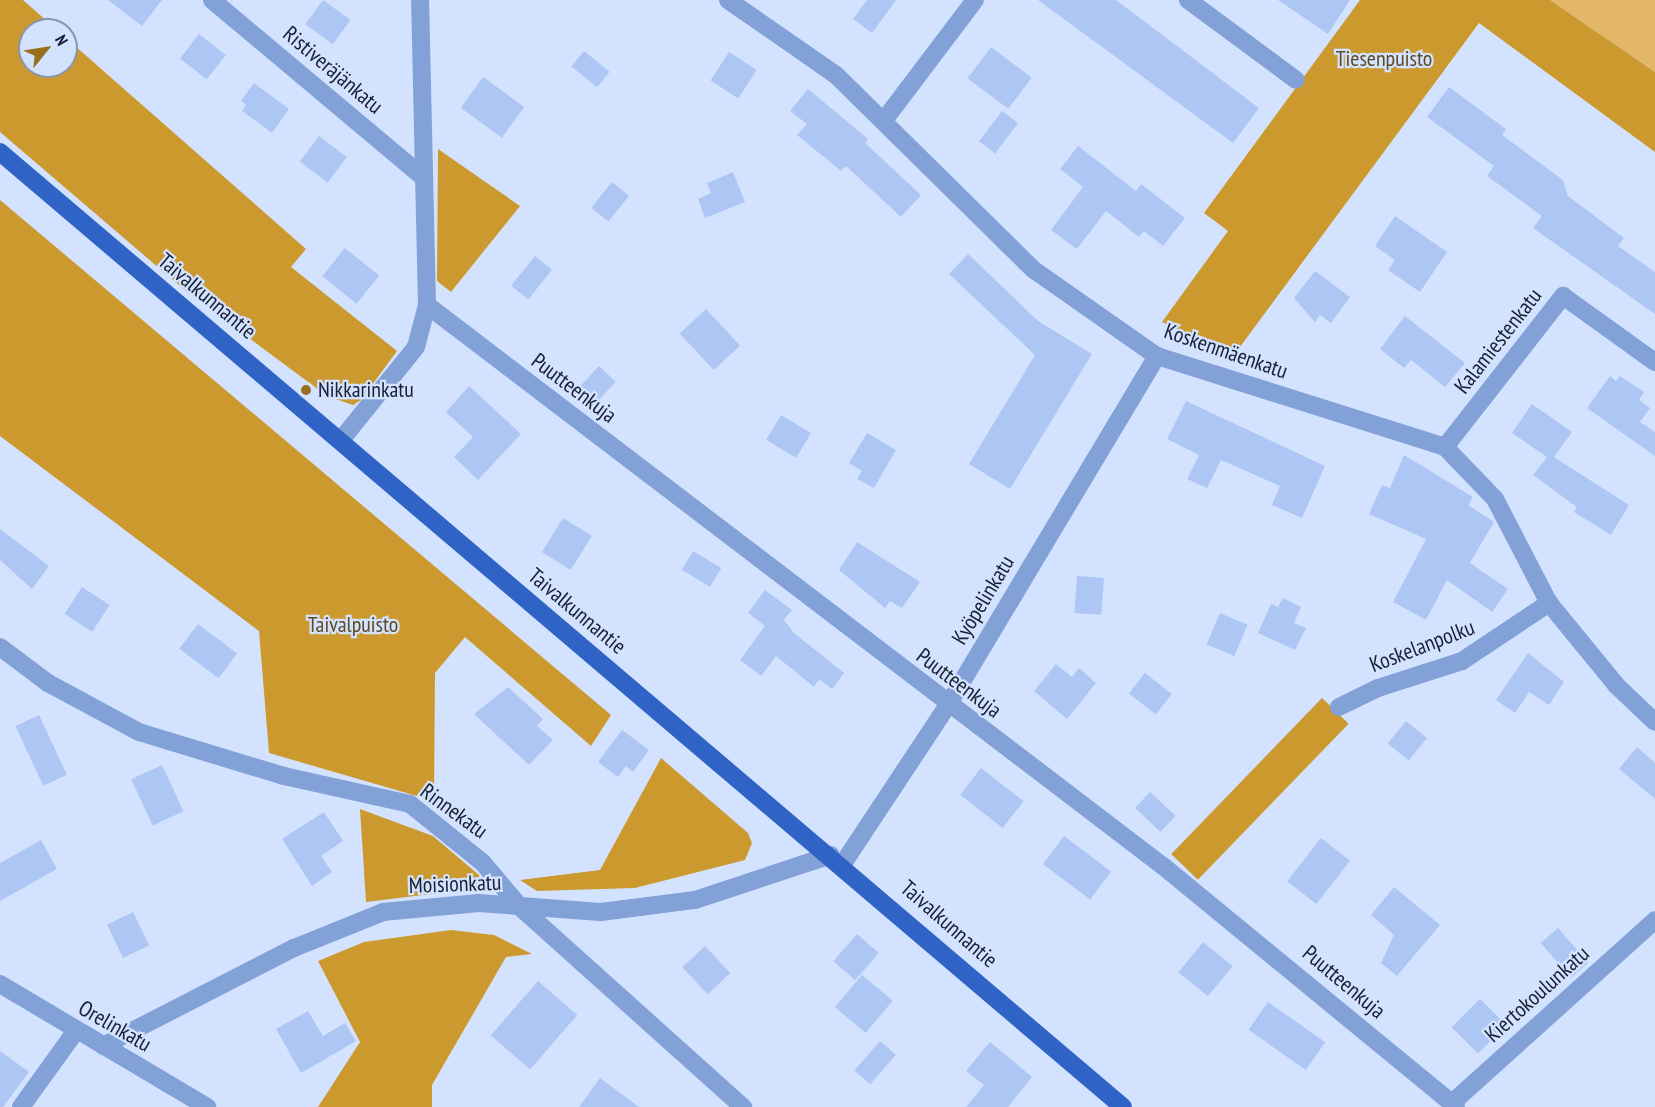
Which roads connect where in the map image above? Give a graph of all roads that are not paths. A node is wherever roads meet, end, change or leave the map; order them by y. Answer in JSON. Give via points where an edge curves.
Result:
{"nodes":[{"id":1,"x":212,"y":0,"type":"edge"},
{"id":2,"x":420,"y":0,"type":"edge"},
{"id":3,"x":728,"y":0,"type":"edge"},
{"id":4,"x":975,"y":0,"type":"edge"},
{"id":5,"x":1188,"y":0,"type":"edge"},
{"id":6,"x":1296,"y":80,"type":"dead end"},
{"id":7,"x":885,"y":119,"type":"junction"},
{"id":8,"x":0,"y":152,"type":"edge"},
{"id":9,"x":423,"y":177,"type":"junction"},
{"id":10,"x":427,"y":305,"type":"junction"},
{"id":11,"x":1157,"y":356,"type":"junction"},
{"id":12,"x":1655,"y":362,"type":"edge"},
{"id":13,"x":341,"y":440,"type":"junction"},
{"id":14,"x":1445,"y":447,"type":"junction"},
{"id":15,"x":1549,"y":603,"type":"junction"},
{"id":16,"x":0,"y":647,"type":"edge"},
{"id":17,"x":948,"y":705,"type":"junction"},
{"id":18,"x":1339,"y":706,"type":"dead end"},
{"id":19,"x":1655,"y":722,"type":"edge"},
{"id":20,"x":837,"y":860,"type":"junction"},
{"id":21,"x":520,"y":907,"type":"junction"},
{"id":22,"x":1655,"y":920,"type":"edge"},
{"id":23,"x":0,"y":984,"type":"edge"},
{"id":24,"x":75,"y":1032,"type":"junction"},
{"id":25,"x":103,"y":1046,"type":"junction"},
{"id":26,"x":1454,"y":1105,"type":"edge"},
{"id":27,"x":21,"y":1107,"type":"edge"},
{"id":28,"x":207,"y":1107,"type":"edge"},
{"id":29,"x":743,"y":1107,"type":"edge"},
{"id":30,"x":1123,"y":1107,"type":"edge"}],
"edges":[{"from":1,"to":9,"type":"street","name":"Ristiveräjänkatu"},
{"from":2,"to":9,"type":"street"},
{"from":3,"to":7,"type":"street","name":"Koskenmäenkatu","via":[[836,75]]},
{"from":4,"to":7,"type":"street"},
{"from":5,"to":6,"type":"street"},
{"from":7,"to":11,"type":"street","name":"Koskenmäenkatu","via":[[1032,269]]},
{"from":8,"to":13,"type":"main road","name":"Taivalkunnantie"},
{"from":9,"to":10,"type":"street"},
{"from":10,"to":13,"type":"street","via":[[416,347]]},
{"from":10,"to":17,"type":"street","name":"Puutteenkuja"},
{"from":11,"to":14,"type":"street","name":"Koskenmäenkatu"},
{"from":11,"to":17,"type":"street","name":"Kyöpelinkatu"},
{"from":12,"to":14,"type":"street","name":"Kalamiestenkatu","via":[[1563,296]]},
{"from":13,"to":20,"type":"main road","name":"Taivalkunnantie"},
{"from":14,"to":15,"type":"street","name":"Koskenmäenkatu","via":[[1495,499]]},
{"from":15,"to":18,"type":"street","name":"Koskelanpolku","via":[[1462,661]]},
{"from":15,"to":19,"type":"street","name":"Koskenmäenkatu","via":[[1617,686]]},
{"from":16,"to":21,"type":"street","name":"Rinnekatu","via":[[48,683],[139,732],[284,776],[410,804],[483,863]]},
{"from":17,"to":20,"type":"street","name":"Kyöpelinkatu"},
{"from":17,"to":26,"type":"street","name":"Puutteenkuja","via":[[1164,866]]},
{"from":20,"to":21,"type":"street","name":"Moisionkatu","via":[[695,900],[601,912]]},
{"from":20,"to":30,"type":"main road","name":"Taivalkunnantie"},
{"from":21,"to":25,"type":"street","name":"Moisionkatu","via":[[480,903],[383,912],[294,948]]},
{"from":21,"to":29,"type":"street","name":"Rinnekatu"},
{"from":22,"to":26,"type":"street","name":"Kiertokoulunkatu"},
{"from":23,"to":24,"type":"street","name":"Orelinkatu"},
{"from":24,"to":25,"type":"street","name":"Orelinkatu"},
{"from":24,"to":27,"type":"street"},
{"from":25,"to":28,"type":"street","name":"Orelinkatu"}]}
